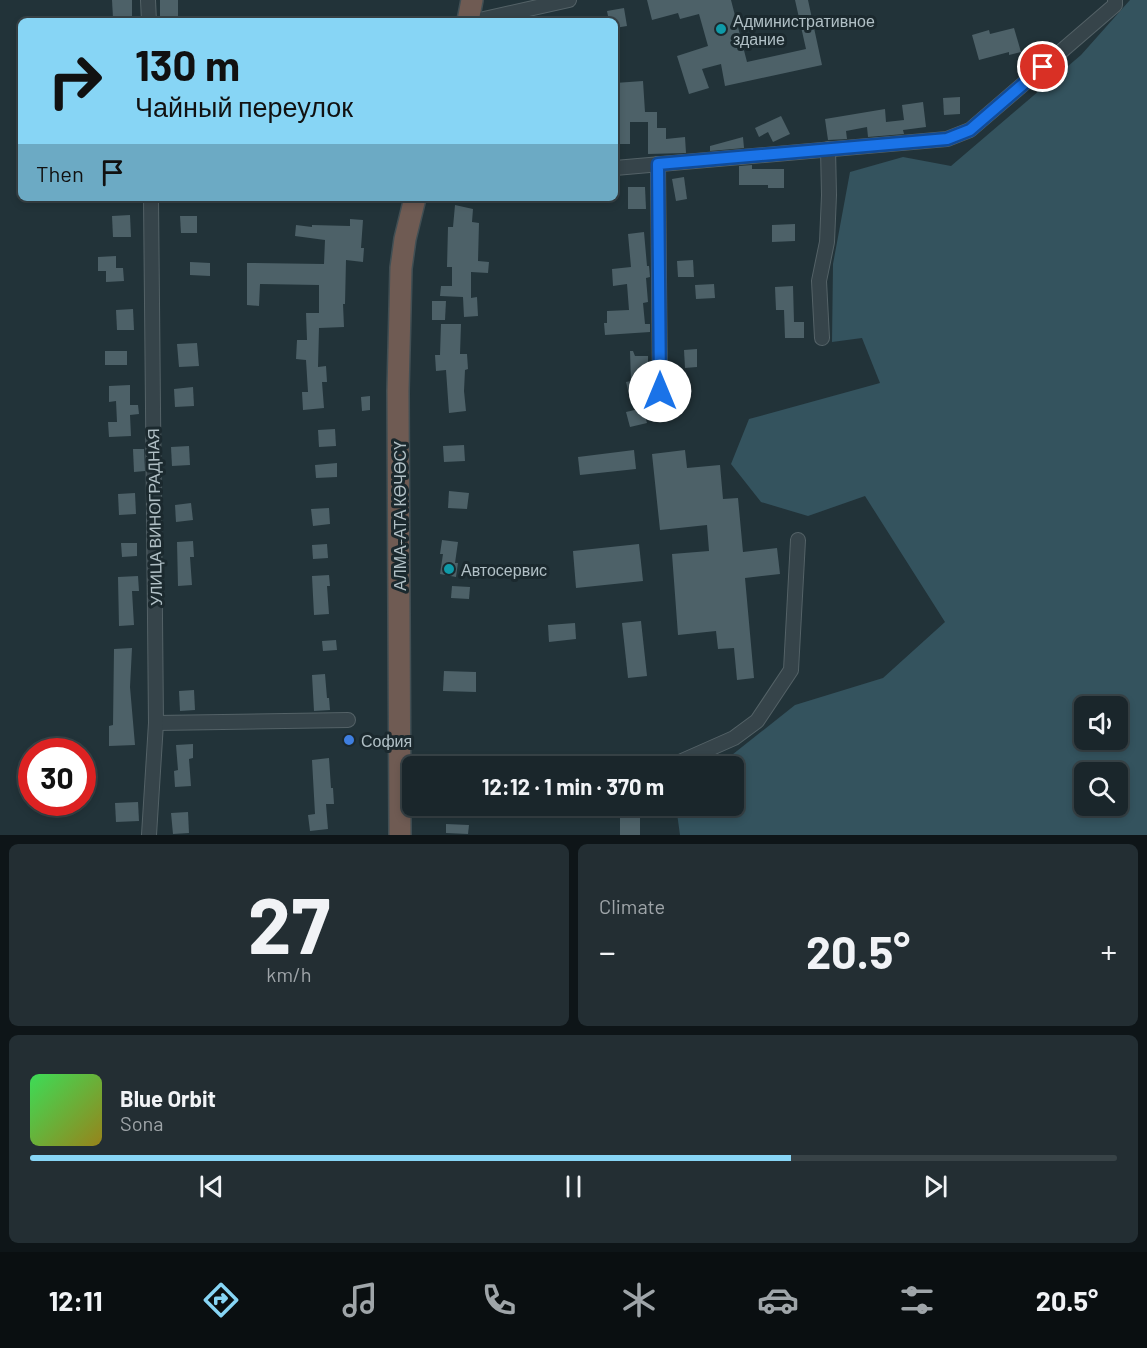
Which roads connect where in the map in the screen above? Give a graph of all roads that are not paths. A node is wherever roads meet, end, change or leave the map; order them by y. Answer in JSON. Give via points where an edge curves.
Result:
{"nodes":[{"id":1,"x":148,"y":0,"type":"edge"},
{"id":2,"x":472,"y":0,"type":"edge"},
{"id":3,"x":569,"y":0,"type":"edge"},
{"id":4,"x":1115,"y":2,"type":"edge"},
{"id":5,"x":148,"y":18,"type":"edge"},
{"id":6,"x":469,"y":18,"type":"edge"},
{"id":7,"x":488,"y":18,"type":"edge"},
{"id":8,"x":828,"y":149,"type":"junction"},
{"id":9,"x":658,"y":164,"type":"junction"},
{"id":10,"x":618,"y":168,"type":"edge"},
{"id":11,"x":150,"y":201,"type":"edge"},
{"id":12,"x":415,"y":201,"type":"edge"},
{"id":13,"x":822,"y":338,"type":"dead end"},
{"id":14,"x":660,"y":391,"type":"dead end"},
{"id":15,"x":798,"y":540,"type":"dead end"},
{"id":16,"x":348,"y":720,"type":"dead end"},
{"id":17,"x":156,"y":723,"type":"junction"},
{"id":18,"x":405,"y":756,"type":"edge"},
{"id":19,"x":693,"y":756,"type":"edge"},
{"id":20,"x":403,"y":816,"type":"edge"},
{"id":21,"x":149,"y":835,"type":"edge"},
{"id":22,"x":400,"y":835,"type":"edge"}],
"edges":[{"from":1,"to":5,"type":"street"},
{"from":2,"to":6,"type":"highway"},
{"from":3,"to":7,"type":"street"},
{"from":4,"to":8,"type":"street","via":[[970,130],[947,139]]},
{"from":8,"to":9,"type":"street"},
{"from":8,"to":13,"type":"street","via":[[827,242],[819,280]]},
{"from":9,"to":10,"type":"street"},
{"from":9,"to":14,"type":"street"},
{"from":11,"to":17,"type":"street","name":"УЛИЦА ВИНОГРАДНАЯ"},
{"from":12,"to":18,"type":"highway","name":"АЛМА-АТА КӨЧӨСҮ","via":[[401,268],[398,391]]},
{"from":15,"to":19,"type":"street","via":[[791,670],[757,721],[734,738]]},
{"from":16,"to":17,"type":"street"},
{"from":17,"to":21,"type":"street","name":"УЛИЦА ВИНОГРАДНАЯ"},
{"from":20,"to":22,"type":"highway","name":"АЛМА-АТА КӨЧӨСҮ"}]}
